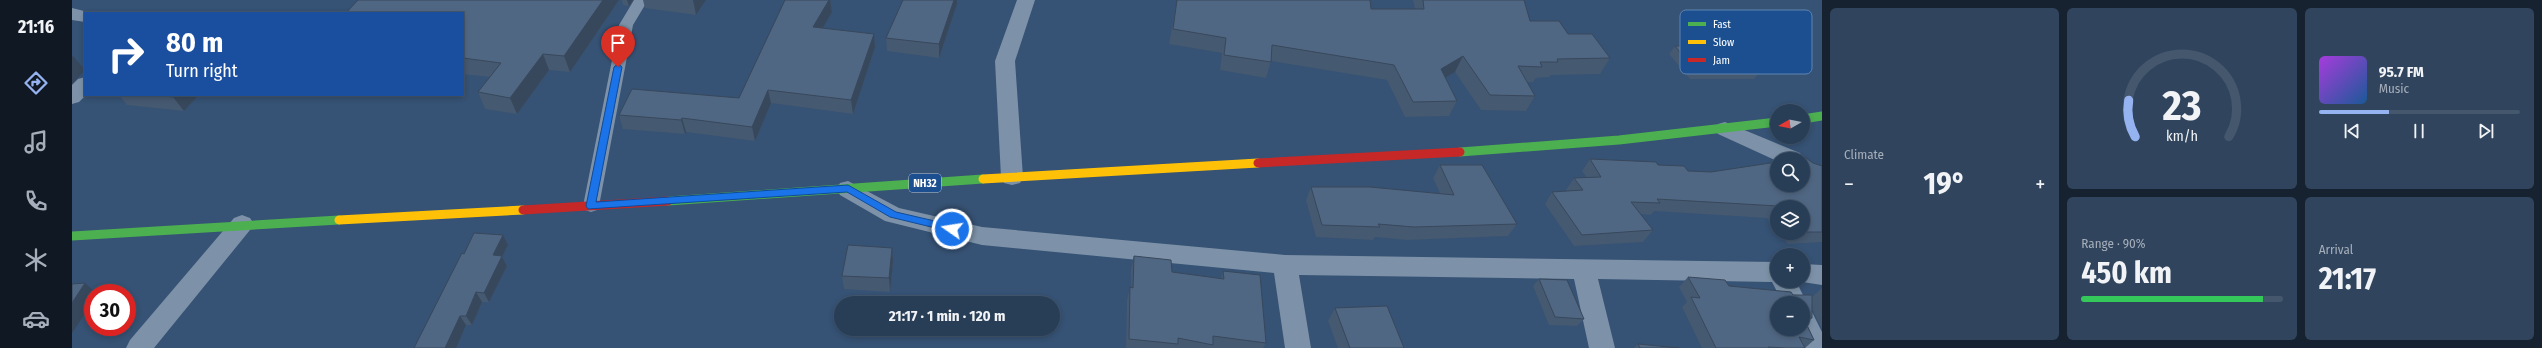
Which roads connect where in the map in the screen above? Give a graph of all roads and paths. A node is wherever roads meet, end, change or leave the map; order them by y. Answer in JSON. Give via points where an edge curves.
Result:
{"nodes":[{"id":1,"x":641,"y":0,"type":"edge"},
{"id":2,"x":1026,"y":0,"type":"edge"},
{"id":3,"x":72,"y":14,"type":"edge"},
{"id":4,"x":84,"y":16,"type":"edge"},
{"id":5,"x":84,"y":85,"type":"edge"},
{"id":6,"x":72,"y":96,"type":"edge"},
{"id":7,"x":1822,"y":116,"type":"edge"},
{"id":8,"x":1810,"y":117,"type":"edge"},
{"id":9,"x":1770,"y":123,"type":"edge"},
{"id":10,"x":1725,"y":129,"type":"junction"},
{"id":11,"x":1777,"y":152,"type":"edge"},
{"id":12,"x":1012,"y":177,"type":"junction"},
{"id":13,"x":848,"y":188,"type":"junction"},
{"id":14,"x":591,"y":206,"type":"junction"},
{"id":15,"x":242,"y":224,"type":"junction"},
{"id":16,"x":72,"y":236,"type":"edge"},
{"id":17,"x":1285,"y":265,"type":"junction"},
{"id":18,"x":1584,"y":270,"type":"junction"},
{"id":19,"x":1770,"y":272,"type":"edge"},
{"id":20,"x":1810,"y":274,"type":"edge"},
{"id":21,"x":1822,"y":275,"type":"edge"},
{"id":22,"x":1810,"y":334,"type":"edge"},
{"id":23,"x":139,"y":348,"type":"edge"},
{"id":24,"x":1298,"y":348,"type":"edge"},
{"id":25,"x":1602,"y":348,"type":"edge"},
{"id":26,"x":1817,"y":348,"type":"edge"}],
"edges":[{"from":1,"to":14,"type":"lane","via":[[626,25]]},
{"from":2,"to":12,"type":"street","via":[[1005,61]]},
{"from":3,"to":4,"type":"street"},
{"from":5,"to":6,"type":"street"},
{"from":7,"to":8,"type":"main road"},
{"from":9,"to":10,"type":"main road","number":"NH32"},
{"from":10,"to":11,"type":"street"},
{"from":10,"to":12,"type":"main road","number":"NH32","via":[[1546,147],[1329,157]]},
{"from":12,"to":13,"type":"main road","number":"NH32"},
{"from":13,"to":14,"type":"main road","number":"NH32"},
{"from":13,"to":17,"type":"street","via":[[893,215],[982,236]]},
{"from":14,"to":15,"type":"main road","number":"NH32"},
{"from":15,"to":16,"type":"main road","number":"NH32"},
{"from":15,"to":23,"type":"street"},
{"from":17,"to":18,"type":"street"},
{"from":17,"to":24,"type":"street"},
{"from":18,"to":19,"type":"street"},
{"from":18,"to":25,"type":"street"},
{"from":20,"to":21,"type":"street"},
{"from":22,"to":26,"type":"street"}]}
